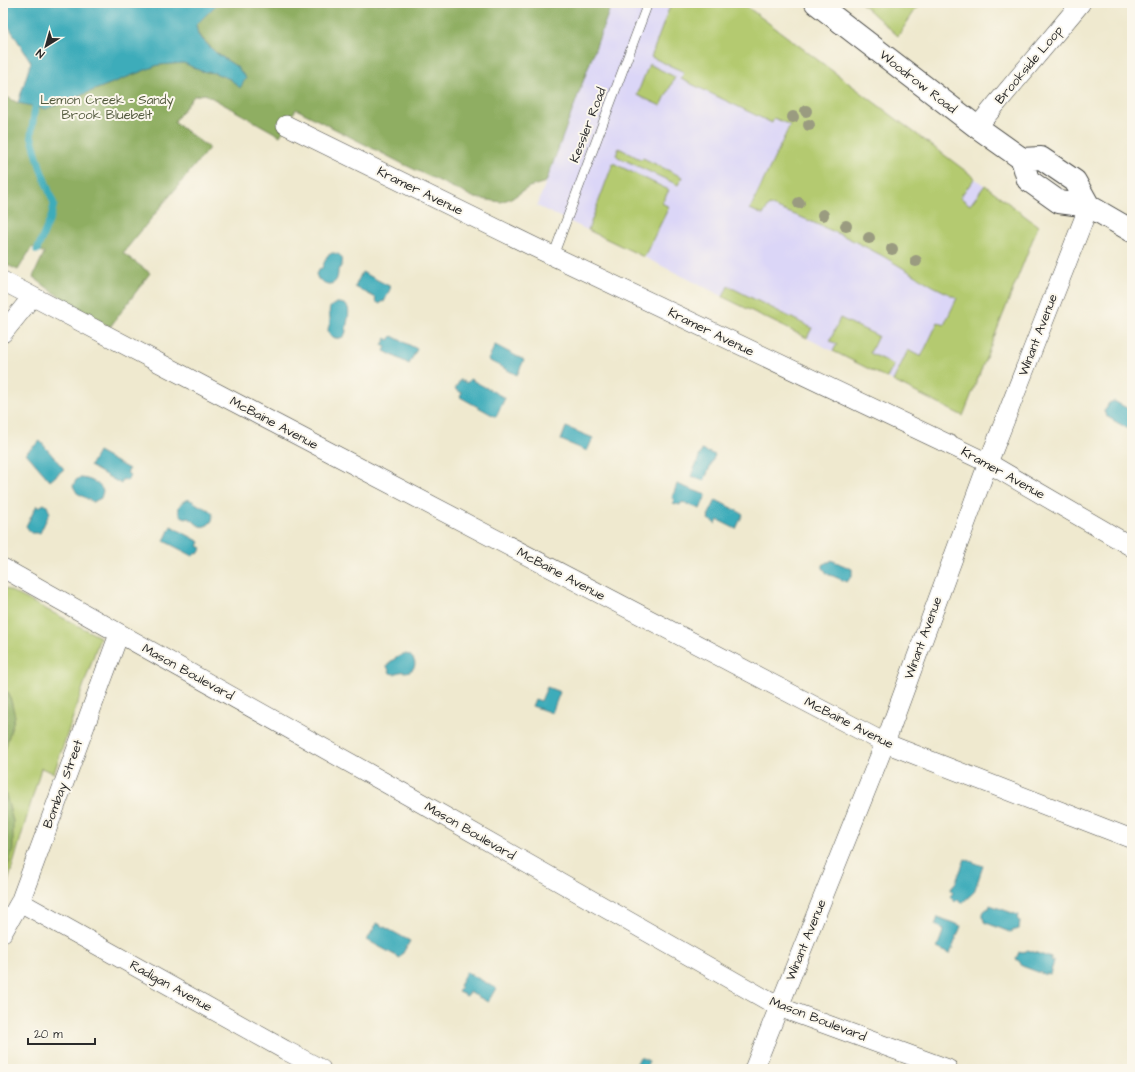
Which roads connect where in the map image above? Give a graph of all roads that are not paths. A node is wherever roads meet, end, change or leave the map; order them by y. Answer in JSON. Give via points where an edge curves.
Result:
{"nodes":[{"id":1,"x":648,"y":3,"type":"edge"},
{"id":2,"x":816,"y":3,"type":"edge"},
{"id":3,"x":1081,"y":3,"type":"edge"},
{"id":4,"x":286,"y":125,"type":"dead end"},
{"id":5,"x":977,"y":127,"type":"junction"},
{"id":6,"x":1089,"y":206,"type":"junction"},
{"id":7,"x":1132,"y":231,"type":"edge"},
{"id":8,"x":553,"y":256,"type":"junction"},
{"id":9,"x":3,"y":281,"type":"edge"},
{"id":10,"x":32,"y":297,"type":"junction"},
{"id":11,"x":3,"y":333,"type":"edge"},
{"id":12,"x":988,"y":463,"type":"junction"},
{"id":13,"x":1132,"y":547,"type":"edge"},
{"id":14,"x":3,"y":568,"type":"edge"},
{"id":15,"x":120,"y":634,"type":"junction"},
{"id":16,"x":885,"y":743,"type":"junction"},
{"id":17,"x":1132,"y":839,"type":"edge"},
{"id":18,"x":20,"y":902,"type":"junction"},
{"id":19,"x":3,"y":932,"type":"edge"},
{"id":20,"x":779,"y":1007,"type":"junction"},
{"id":21,"x":321,"y":1069,"type":"edge"},
{"id":22,"x":754,"y":1069,"type":"edge"},
{"id":23,"x":948,"y":1069,"type":"edge"}],
"edges":[{"from":1,"to":8,"type":"lane","name":"Kessler Road"},
{"from":2,"to":5,"type":"street","name":"Woodrow Road"},
{"from":3,"to":5,"type":"street","name":"Brookside Loop"},
{"from":4,"to":8,"type":"street","name":"Kramer Avenue"},
{"from":5,"to":6,"type":"street","name":"Woodrow Road","via":[[1022,158],[1028,180],[1059,202]]},
{"from":6,"to":7,"type":"street","name":"Woodrow Road"},
{"from":6,"to":12,"type":"street","name":"Winant Avenue"},
{"from":8,"to":12,"type":"street","name":"Kramer Avenue"},
{"from":9,"to":10,"type":"street","name":"McBaine Avenue"},
{"from":10,"to":11,"type":"street"},
{"from":10,"to":16,"type":"street","name":"McBaine Avenue"},
{"from":12,"to":13,"type":"street","name":"Kramer Avenue"},
{"from":12,"to":16,"type":"street","name":"Winant Avenue"},
{"from":14,"to":15,"type":"street","name":"Mason Boulevard"},
{"from":15,"to":18,"type":"street","name":"Bombay Street"},
{"from":15,"to":20,"type":"street","name":"Mason Boulevard"},
{"from":16,"to":17,"type":"street","name":"McBaine Avenue"},
{"from":16,"to":20,"type":"street","name":"Winant Avenue"},
{"from":18,"to":19,"type":"street","name":"Bombay Street"},
{"from":18,"to":21,"type":"street","name":"Radigan Avenue"},
{"from":20,"to":22,"type":"street","name":"Winant Avenue"},
{"from":20,"to":23,"type":"street","name":"Mason Boulevard"}]}
